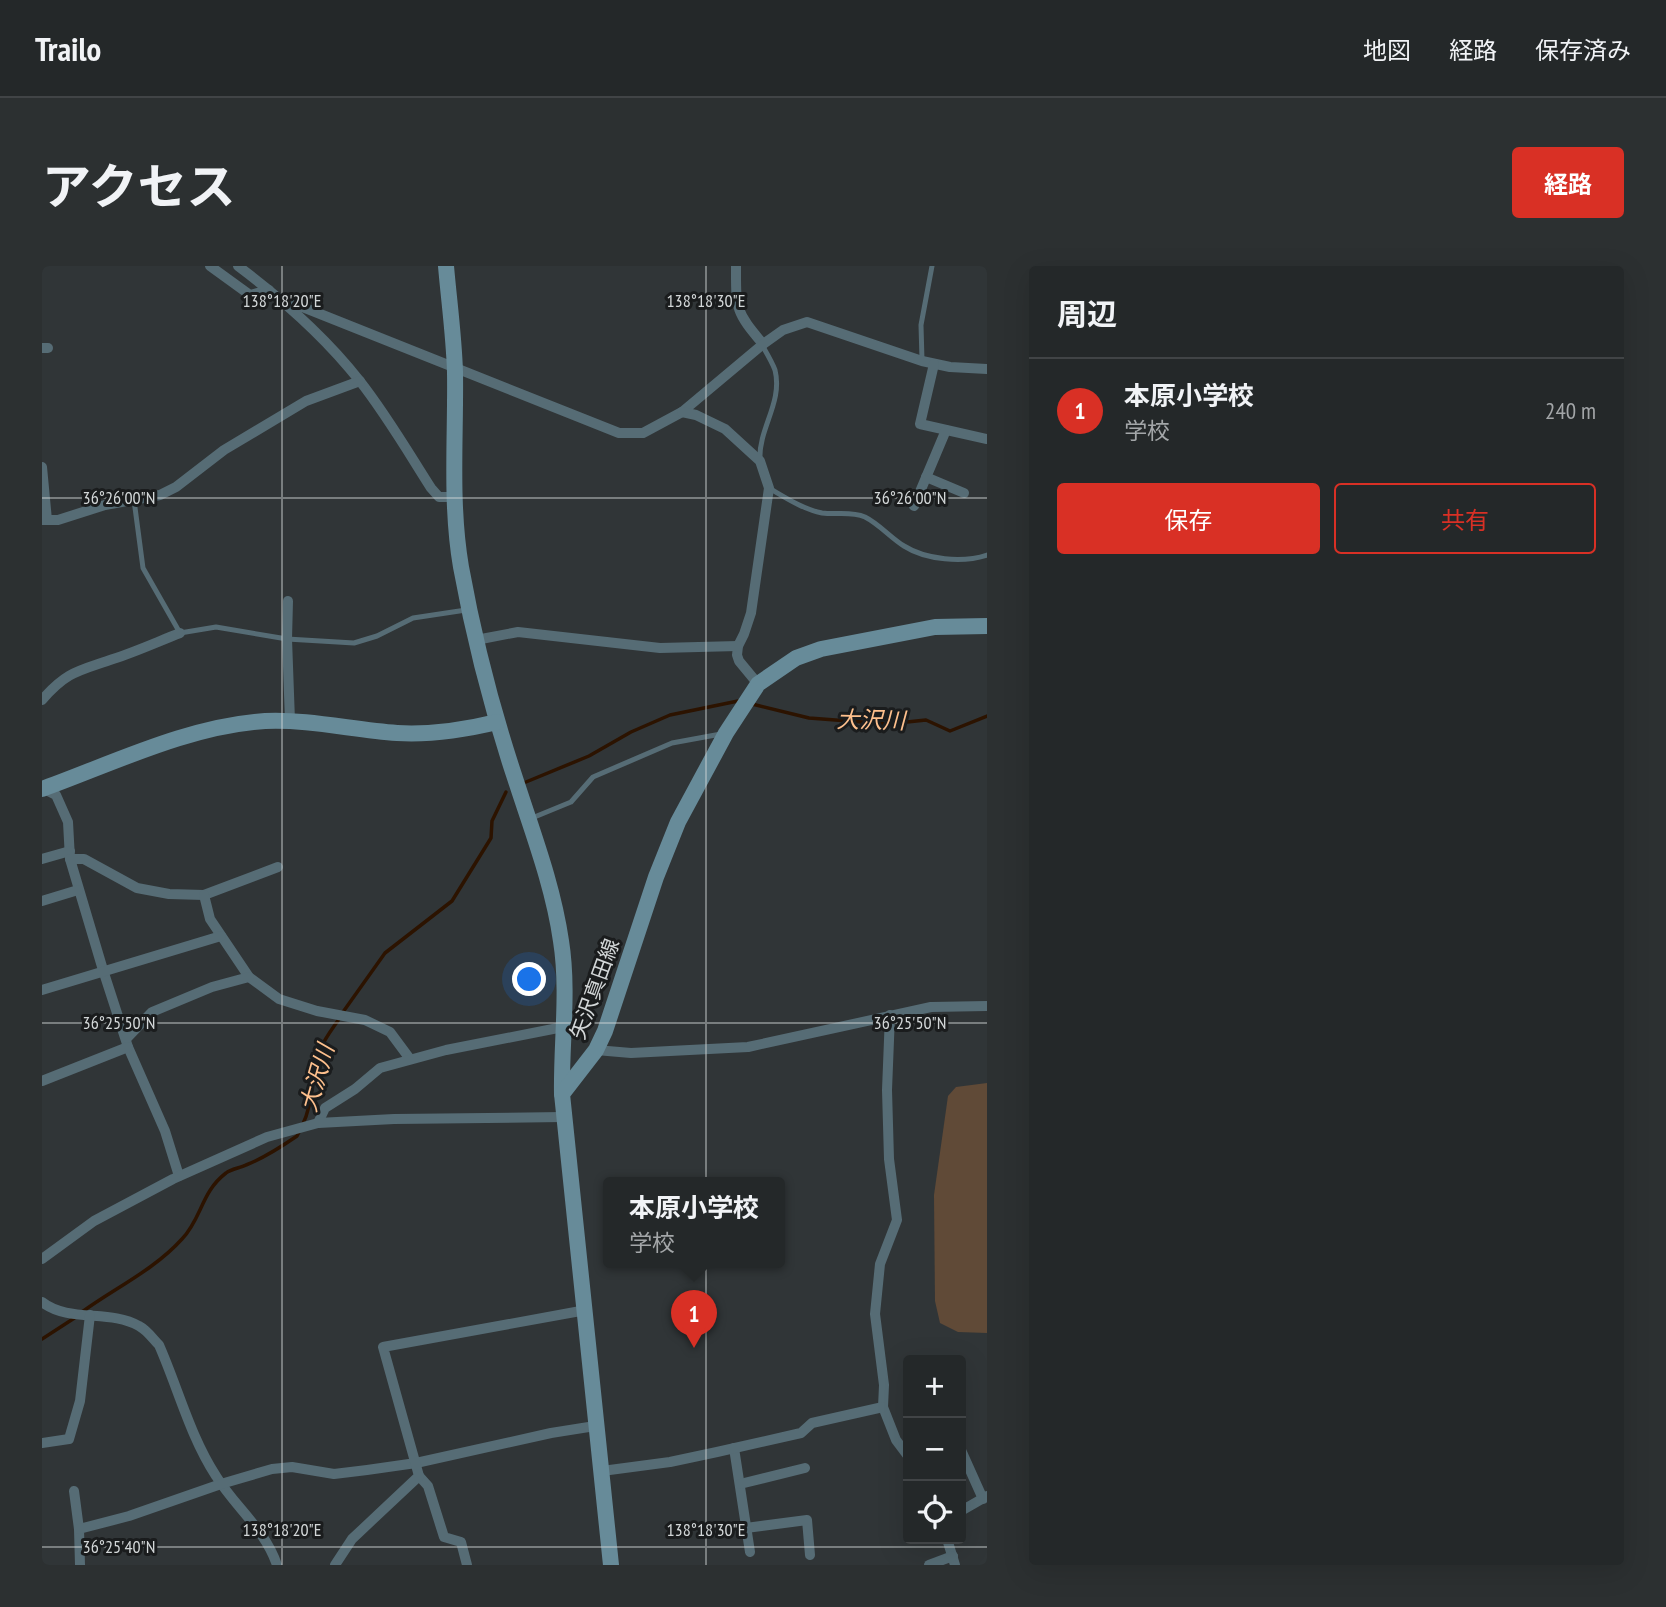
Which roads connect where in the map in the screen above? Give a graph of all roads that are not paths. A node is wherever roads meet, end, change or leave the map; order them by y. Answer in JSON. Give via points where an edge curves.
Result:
{"nodes":[{"id":1,"x":210,"y":266,"type":"edge"},
{"id":2,"x":238,"y":266,"type":"edge"},
{"id":3,"x":446,"y":266,"type":"edge"},
{"id":4,"x":736,"y":266,"type":"edge"},
{"id":5,"x":932,"y":266,"type":"edge"},
{"id":6,"x":248,"y":270,"type":"edge"},
{"id":7,"x":270,"y":289,"type":"junction"},
{"id":8,"x":280,"y":298,"type":"junction"},
{"id":9,"x":763,"y":344,"type":"junction"},
{"id":10,"x":922,"y":362,"type":"junction"},
{"id":11,"x":934,"y":364,"type":"junction"},
{"id":12,"x":455,"y":368,"type":"junction"},
{"id":13,"x":987,"y":369,"type":"edge"},
{"id":14,"x":360,"y":381,"type":"junction"},
{"id":15,"x":682,"y":412,"type":"junction"},
{"id":16,"x":946,"y":430,"type":"junction"},
{"id":17,"x":987,"y":439,"type":"edge"},
{"id":18,"x":760,"y":461,"type":"junction"},
{"id":19,"x":42,"y":467,"type":"edge"},
{"id":20,"x":926,"y":477,"type":"junction"},
{"id":21,"x":769,"y":488,"type":"junction"},
{"id":22,"x":964,"y":493,"type":"dead end"},
{"id":23,"x":455,"y":497,"type":"junction"},
{"id":24,"x":134,"y":500,"type":"junction"},
{"id":25,"x":914,"y":506,"type":"dead end"},
{"id":26,"x":44,"y":520,"type":"edge"},
{"id":27,"x":987,"y":555,"type":"edge"},
{"id":28,"x":288,"y":601,"type":"dead end"},
{"id":29,"x":469,"y":610,"type":"junction"},
{"id":30,"x":987,"y":626,"type":"edge"},
{"id":31,"x":180,"y":633,"type":"junction"},
{"id":32,"x":287,"y":639,"type":"junction"},
{"id":33,"x":476,"y":640,"type":"junction"},
{"id":34,"x":737,"y":646,"type":"junction"},
{"id":35,"x":758,"y":684,"type":"junction"},
{"id":36,"x":42,"y":700,"type":"edge"},
{"id":37,"x":290,"y":721,"type":"junction"},
{"id":38,"x":497,"y":722,"type":"junction"},
{"id":39,"x":726,"y":733,"type":"junction"},
{"id":40,"x":42,"y":788,"type":"edge"},
{"id":41,"x":529,"y":819,"type":"junction"},
{"id":42,"x":70,"y":855,"type":"junction"},
{"id":43,"x":42,"y":859,"type":"edge"},
{"id":44,"x":278,"y":867,"type":"dead end"},
{"id":45,"x":78,"y":890,"type":"junction"},
{"id":46,"x":204,"y":895,"type":"junction"},
{"id":47,"x":42,"y":901,"type":"edge"},
{"id":48,"x":221,"y":936,"type":"junction"},
{"id":49,"x":103,"y":970,"type":"junction"},
{"id":50,"x":249,"y":977,"type":"junction"},
{"id":51,"x":42,"y":990,"type":"edge"},
{"id":52,"x":987,"y":1006,"type":"edge"},
{"id":53,"x":890,"y":1015,"type":"junction"},
{"id":54,"x":563,"y":1027,"type":"junction"},
{"id":55,"x":127,"y":1043,"type":"junction"},
{"id":56,"x":596,"y":1051,"type":"junction"},
{"id":57,"x":410,"y":1059,"type":"junction"},
{"id":58,"x":42,"y":1081,"type":"edge"},
{"id":59,"x":562,"y":1094,"type":"junction"},
{"id":60,"x":563,"y":1116,"type":"junction"},
{"id":61,"x":318,"y":1123,"type":"junction"},
{"id":62,"x":179,"y":1176,"type":"junction"},
{"id":63,"x":42,"y":1259,"type":"edge"},
{"id":64,"x":42,"y":1302,"type":"edge"},
{"id":65,"x":586,"y":1310,"type":"junction"},
{"id":66,"x":90,"y":1315,"type":"junction"},
{"id":67,"x":883,"y":1407,"type":"junction"},
{"id":68,"x":595,"y":1426,"type":"junction"},
{"id":69,"x":42,"y":1443,"type":"edge"},
{"id":70,"x":734,"y":1448,"type":"junction"},
{"id":71,"x":903,"y":1449,"type":"edge"},
{"id":72,"x":966,"y":1460,"type":"edge"},
{"id":73,"x":416,"y":1462,"type":"junction"},
{"id":74,"x":805,"y":1468,"type":"dead end"},
{"id":75,"x":602,"y":1471,"type":"junction"},
{"id":76,"x":419,"y":1476,"type":"junction"},
{"id":77,"x":221,"y":1483,"type":"junction"},
{"id":78,"x":740,"y":1483,"type":"junction"},
{"id":79,"x":74,"y":1492,"type":"dead end"},
{"id":80,"x":985,"y":1498,"type":"edge"},
{"id":81,"x":966,"y":1508,"type":"edge"},
{"id":82,"x":746,"y":1528,"type":"junction"},
{"id":83,"x":79,"y":1529,"type":"junction"},
{"id":84,"x":949,"y":1544,"type":"edge"},
{"id":85,"x":750,"y":1552,"type":"dead end"},
{"id":86,"x":810,"y":1555,"type":"dead end"},
{"id":87,"x":954,"y":1561,"type":"edge"},
{"id":88,"x":80,"y":1565,"type":"edge"},
{"id":89,"x":277,"y":1565,"type":"edge"},
{"id":90,"x":335,"y":1565,"type":"edge"},
{"id":91,"x":467,"y":1565,"type":"edge"},
{"id":92,"x":611,"y":1565,"type":"edge"},
{"id":93,"x":929,"y":1565,"type":"edge"}],
"edges":[{"from":1,"to":7,"type":"street","via":[[250,295]]},
{"from":2,"to":6,"type":"street"},
{"from":3,"to":12,"type":"street"},
{"from":4,"to":9,"type":"street","via":[[738,310]]},
{"from":5,"to":10,"type":"lane","via":[[921,325]]},
{"from":6,"to":7,"type":"street"},
{"from":7,"to":8,"type":"street"},
{"from":8,"to":12,"type":"street"},
{"from":8,"to":14,"type":"street"},
{"from":9,"to":10,"type":"street","via":[[783,330],[807,322]]},
{"from":9,"to":15,"type":"street"},
{"from":9,"to":18,"type":"lane","via":[[775,370],[776,400],[759,443]]},
{"from":10,"to":11,"type":"street"},
{"from":11,"to":13,"type":"street"},
{"from":11,"to":16,"type":"street","via":[[920,424]]},
{"from":12,"to":15,"type":"street","via":[[619,433],[643,433]]},
{"from":12,"to":23,"type":"street"},
{"from":14,"to":23,"type":"street","via":[[431,488],[439,497]]},
{"from":14,"to":24,"type":"street","via":[[306,401],[224,450],[176,487]]},
{"from":15,"to":18,"type":"street","via":[[725,429]]},
{"from":16,"to":17,"type":"street"},
{"from":16,"to":20,"type":"street"},
{"from":18,"to":21,"type":"street"},
{"from":19,"to":26,"type":"street"},
{"from":20,"to":22,"type":"street"},
{"from":20,"to":25,"type":"street"},
{"from":21,"to":27,"type":"lane","via":[[824,513],[865,517],[906,548],[922,553],[953,561]]},
{"from":21,"to":34,"type":"street","via":[[751,613]]},
{"from":23,"to":29,"type":"street"},
{"from":24,"to":26,"type":"street"},
{"from":24,"to":31,"type":"lane","via":[[143,568]]},
{"from":28,"to":32,"type":"street"},
{"from":29,"to":32,"type":"lane","via":[[413,618],[354,643]]},
{"from":29,"to":33,"type":"street"},
{"from":30,"to":35,"type":"street","name":"矢沢真田線","via":[[934,627],[821,649],[796,658]]},
{"from":31,"to":32,"type":"lane","via":[[216,627]]},
{"from":31,"to":36,"type":"street","via":[[77,670]]},
{"from":32,"to":37,"type":"street"},
{"from":33,"to":34,"type":"street","via":[[518,632],[660,648]]},
{"from":33,"to":38,"type":"street"},
{"from":34,"to":35,"type":"street","via":[[739,661]]},
{"from":35,"to":39,"type":"street","name":"矢沢真田線"},
{"from":37,"to":38,"type":"street","via":[[410,733]]},
{"from":37,"to":40,"type":"street","via":[[234,724],[200,732]]},
{"from":38,"to":41,"type":"street"},
{"from":39,"to":41,"type":"lane","via":[[672,743],[593,777],[571,802]]},
{"from":39,"to":56,"type":"street","name":"矢沢真田線","via":[[678,822]]},
{"from":40,"to":42,"type":"street","via":[[56,795],[68,822]]},
{"from":41,"to":54,"type":"street","via":[[561,940]]},
{"from":42,"to":43,"type":"street"},
{"from":42,"to":45,"type":"street"},
{"from":42,"to":46,"type":"street","via":[[137,888]]},
{"from":44,"to":46,"type":"street"},
{"from":45,"to":47,"type":"street"},
{"from":45,"to":49,"type":"street"},
{"from":46,"to":48,"type":"street","via":[[210,919]]},
{"from":48,"to":49,"type":"street"},
{"from":48,"to":50,"type":"street"},
{"from":49,"to":51,"type":"street"},
{"from":49,"to":55,"type":"street"},
{"from":50,"to":55,"type":"street","via":[[152,1012]]},
{"from":50,"to":57,"type":"street","via":[[279,999],[365,1020],[390,1032]]},
{"from":52,"to":53,"type":"street","via":[[932,1007]]},
{"from":53,"to":56,"type":"street","via":[[748,1047]]},
{"from":53,"to":67,"type":"street","via":[[889,1159],[897,1220],[880,1264],[875,1314]]},
{"from":54,"to":57,"type":"street"},
{"from":54,"to":59,"type":"street"},
{"from":55,"to":58,"type":"street"},
{"from":55,"to":62,"type":"street"},
{"from":56,"to":59,"type":"street","name":"矢沢真田線"},
{"from":57,"to":61,"type":"street","via":[[380,1068],[326,1108]]},
{"from":59,"to":60,"type":"street"},
{"from":60,"to":61,"type":"street"},
{"from":60,"to":65,"type":"street"},
{"from":61,"to":62,"type":"street","via":[[267,1137]]},
{"from":62,"to":63,"type":"street","via":[[94,1221]]},
{"from":64,"to":66,"type":"street"},
{"from":65,"to":68,"type":"street"},
{"from":65,"to":73,"type":"street","via":[[383,1347]]},
{"from":66,"to":69,"type":"street","via":[[80,1401],[69,1439]]},
{"from":66,"to":77,"type":"street","via":[[140,1326],[159,1345]]},
{"from":67,"to":70,"type":"street"},
{"from":67,"to":71,"type":"street"},
{"from":68,"to":73,"type":"street"},
{"from":68,"to":75,"type":"street"},
{"from":70,"to":75,"type":"street"},
{"from":70,"to":78,"type":"street"},
{"from":72,"to":80,"type":"street"},
{"from":73,"to":76,"type":"street"},
{"from":73,"to":77,"type":"street","via":[[334,1474],[292,1466]]},
{"from":74,"to":78,"type":"street"},
{"from":75,"to":92,"type":"street"},
{"from":76,"to":90,"type":"street","via":[[352,1539]]},
{"from":76,"to":91,"type":"street","via":[[428,1486],[444,1537],[461,1542]]},
{"from":77,"to":83,"type":"street"},
{"from":77,"to":89,"type":"street","via":[[267,1542]]},
{"from":78,"to":82,"type":"street"},
{"from":79,"to":83,"type":"street"},
{"from":80,"to":81,"type":"street"},
{"from":82,"to":85,"type":"street"},
{"from":82,"to":86,"type":"street","via":[[807,1520]]},
{"from":83,"to":88,"type":"street"},
{"from":84,"to":87,"type":"street"},
{"from":87,"to":93,"type":"street"}]}
